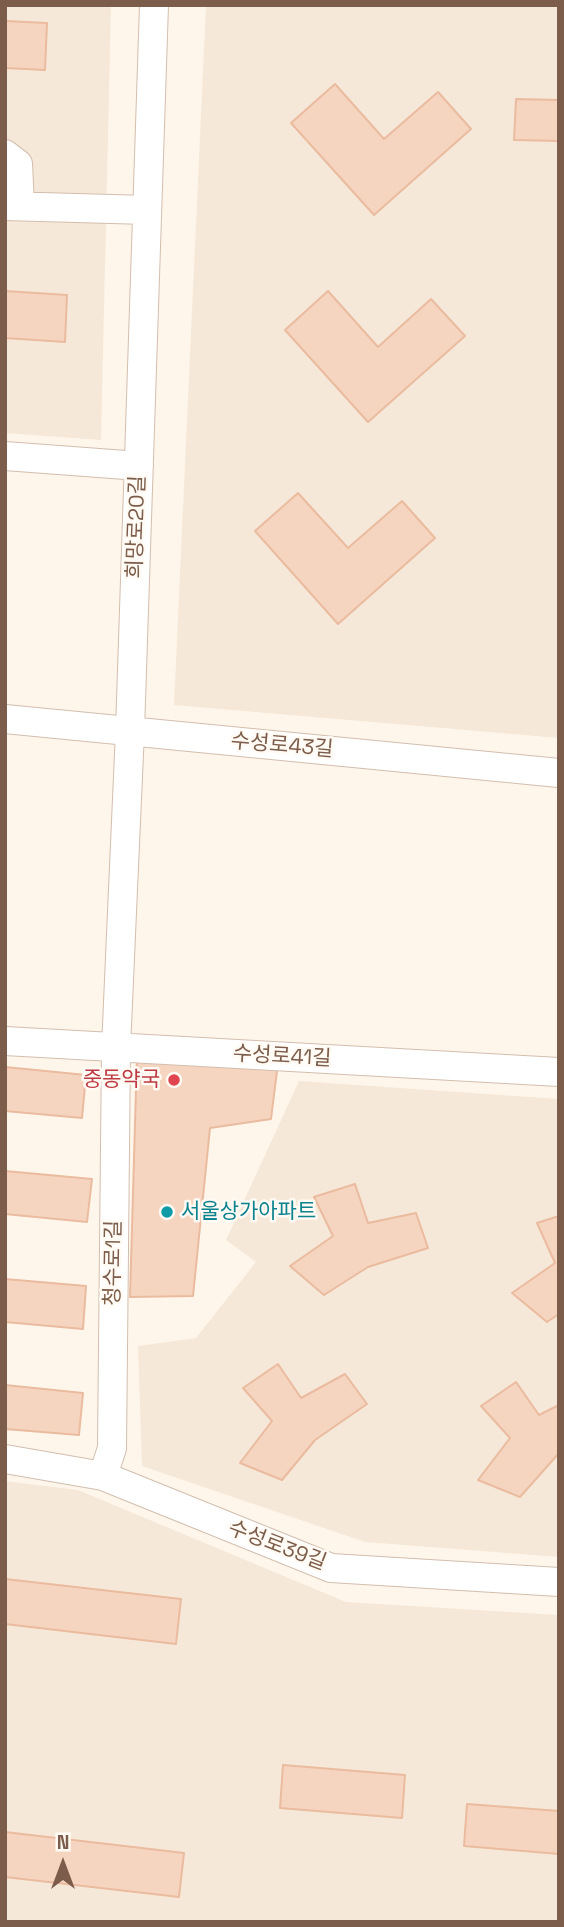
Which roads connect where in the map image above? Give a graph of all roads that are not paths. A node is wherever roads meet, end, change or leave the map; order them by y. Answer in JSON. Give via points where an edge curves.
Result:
{"nodes":[{"id":1,"x":154,"y":5,"type":"edge"},
{"id":2,"x":5,"y":154,"type":"edge"},
{"id":3,"x":13,"y":206,"type":"edge"},
{"id":4,"x":147,"y":210,"type":"junction"},
{"id":5,"x":5,"y":456,"type":"edge"},
{"id":6,"x":139,"y":466,"type":"junction"},
{"id":7,"x":5,"y":719,"type":"edge"},
{"id":8,"x":130,"y":732,"type":"junction"},
{"id":9,"x":559,"y":773,"type":"edge"},
{"id":10,"x":5,"y":1041,"type":"edge"},
{"id":11,"x":116,"y":1048,"type":"junction"},
{"id":12,"x":559,"y":1072,"type":"edge"},
{"id":13,"x":5,"y":1459,"type":"edge"},
{"id":14,"x":103,"y":1476,"type":"junction"},
{"id":15,"x":559,"y":1582,"type":"edge"}],
"edges":[{"from":1,"to":4,"type":"street","name":"희망로20길"},
{"from":2,"to":3,"type":"street","via":[[18,164]]},
{"from":3,"to":4,"type":"street"},
{"from":4,"to":6,"type":"street","name":"희망로20길"},
{"from":5,"to":6,"type":"street"},
{"from":6,"to":8,"type":"street","name":"희망로20길"},
{"from":7,"to":8,"type":"street","name":"수성로43길"},
{"from":8,"to":9,"type":"street","name":"수성로43길"},
{"from":8,"to":11,"type":"street","name":"희망로20길"},
{"from":10,"to":11,"type":"street","name":"수성로41길"},
{"from":11,"to":12,"type":"street","name":"수성로41길"},
{"from":11,"to":14,"type":"street","name":"청수로1길","via":[[112,1448]]},
{"from":13,"to":14,"type":"street","name":"수성로39길"},
{"from":14,"to":15,"type":"street","name":"수성로39길","via":[[331,1568]]}]}
